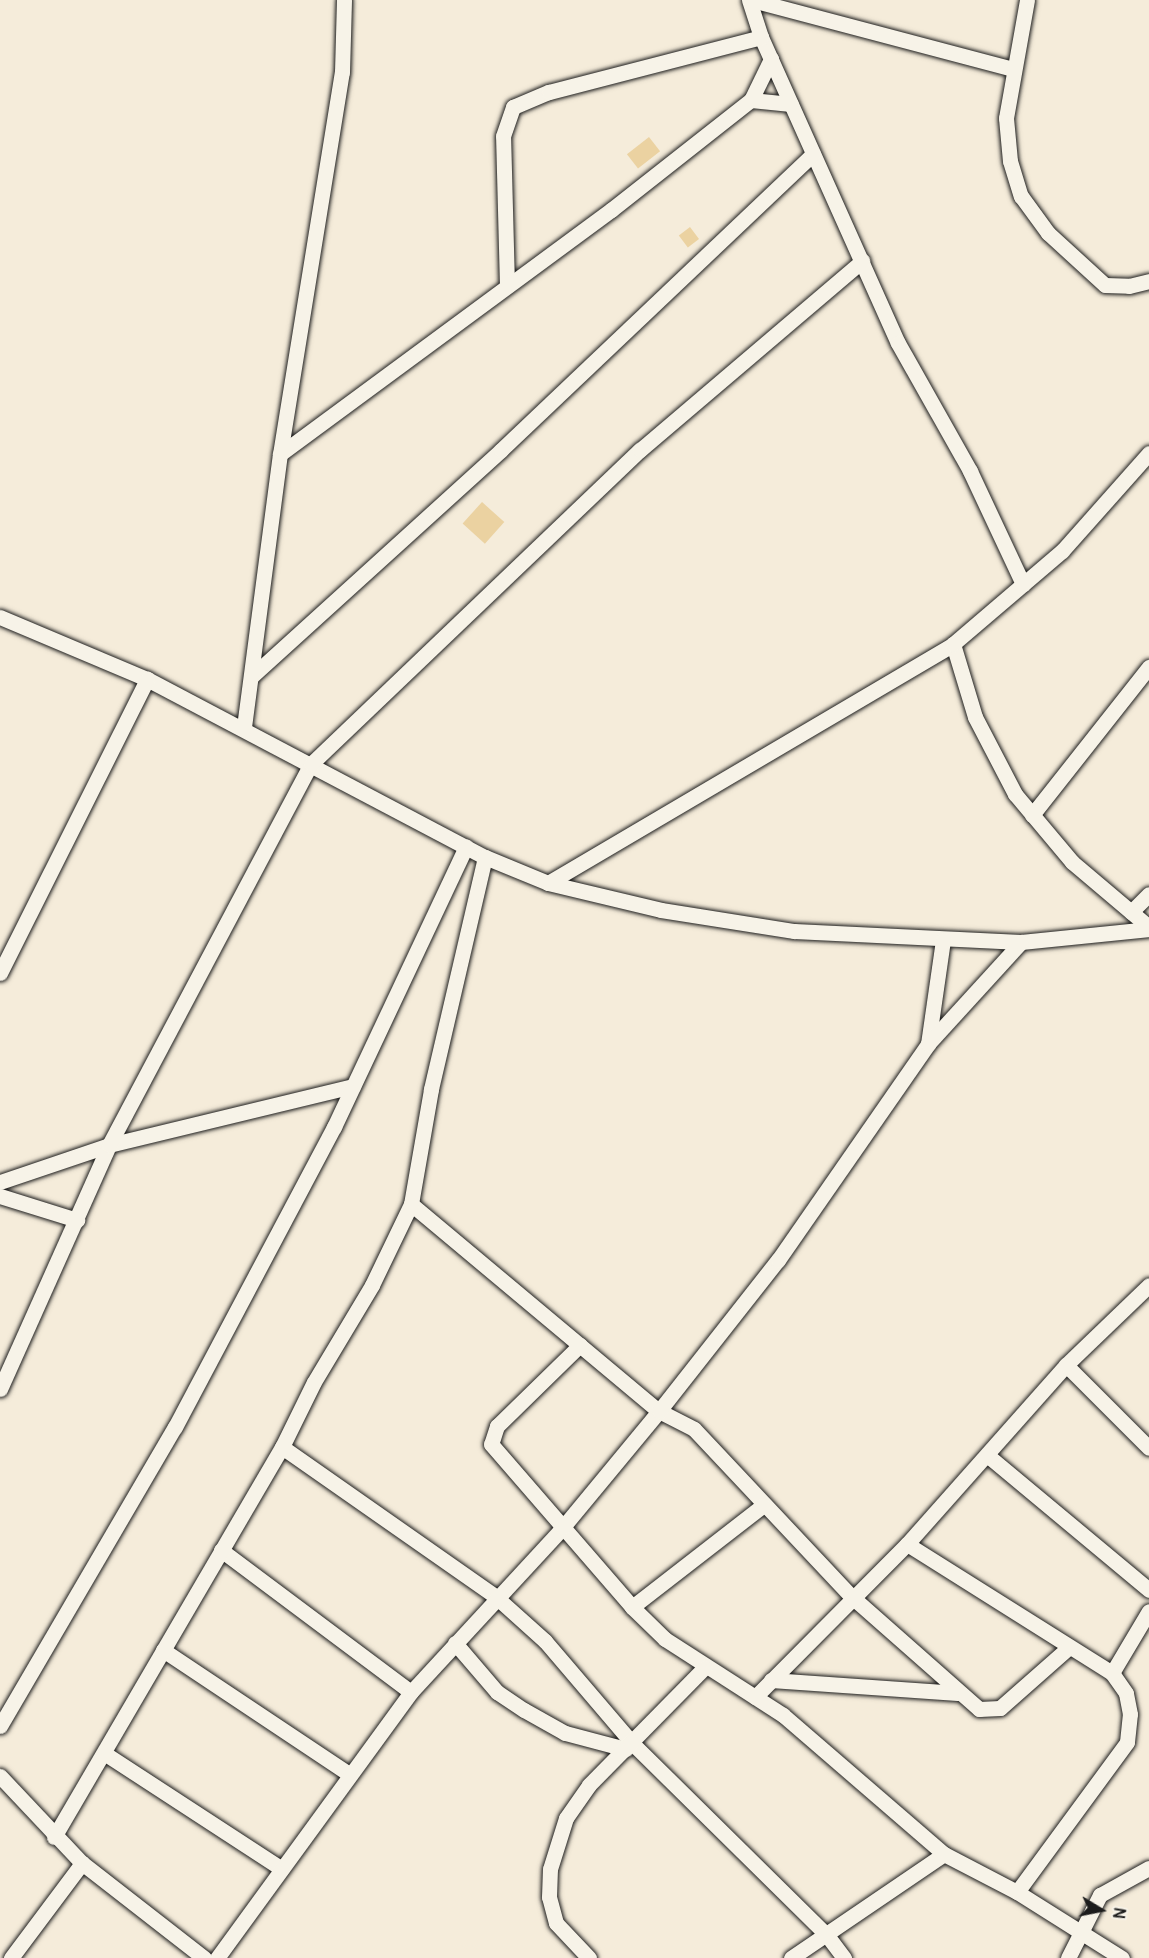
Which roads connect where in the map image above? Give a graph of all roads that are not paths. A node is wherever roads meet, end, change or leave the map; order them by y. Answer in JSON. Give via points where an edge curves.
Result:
{"nodes":[{"id":1,"x":344,"y":0,"type":"edge"},
{"id":2,"x":750,"y":0,"type":"edge"},
{"id":3,"x":1027,"y":0,"type":"edge"},
{"id":4,"x":761,"y":37,"type":"junction"},
{"id":5,"x":771,"y":59,"type":"junction"},
{"id":6,"x":1013,"y":69,"type":"junction"},
{"id":7,"x":751,"y":100,"type":"junction"},
{"id":8,"x":791,"y":104,"type":"junction"},
{"id":9,"x":813,"y":153,"type":"junction"},
{"id":10,"x":862,"y":261,"type":"junction"},
{"id":11,"x":1149,"y":281,"type":"edge"},
{"id":12,"x":507,"y":286,"type":"junction"},
{"id":13,"x":1149,"y":453,"type":"edge"},
{"id":14,"x":280,"y":454,"type":"junction"},
{"id":15,"x":1023,"y":584,"type":"junction"},
{"id":16,"x":0,"y":617,"type":"edge"},
{"id":17,"x":953,"y":644,"type":"junction"},
{"id":18,"x":1149,"y":668,"type":"edge"},
{"id":19,"x":252,"y":676,"type":"junction"},
{"id":20,"x":147,"y":679,"type":"junction"},
{"id":21,"x":244,"y":727,"type":"junction"},
{"id":22,"x":311,"y":764,"type":"junction"},
{"id":23,"x":1032,"y":814,"type":"junction"},
{"id":24,"x":466,"y":846,"type":"junction"},
{"id":25,"x":485,"y":857,"type":"junction"},
{"id":26,"x":548,"y":883,"type":"junction"},
{"id":27,"x":1149,"y":894,"type":"edge"},
{"id":28,"x":1131,"y":912,"type":"junction"},
{"id":29,"x":1149,"y":928,"type":"edge"},
{"id":30,"x":943,"y":940,"type":"junction"},
{"id":31,"x":1021,"y":942,"type":"junction"},
{"id":32,"x":0,"y":973,"type":"edge"},
{"id":33,"x":928,"y":1044,"type":"junction"},
{"id":34,"x":353,"y":1086,"type":"junction"},
{"id":35,"x":109,"y":1144,"type":"junction"},
{"id":36,"x":0,"y":1182,"type":"edge"},
{"id":37,"x":0,"y":1196,"type":"edge"},
{"id":38,"x":411,"y":1203,"type":"junction"},
{"id":39,"x":77,"y":1220,"type":"junction"},
{"id":40,"x":1146,"y":1293,"type":"edge"},
{"id":41,"x":580,"y":1345,"type":"junction"},
{"id":42,"x":1066,"y":1365,"type":"junction"},
{"id":43,"x":0,"y":1389,"type":"edge"},
{"id":44,"x":658,"y":1410,"type":"junction"},
{"id":45,"x":282,"y":1447,"type":"junction"},
{"id":46,"x":1149,"y":1448,"type":"edge"},
{"id":47,"x":987,"y":1455,"type":"junction"},
{"id":48,"x":762,"y":1506,"type":"junction"},
{"id":49,"x":563,"y":1527,"type":"junction"},
{"id":50,"x":907,"y":1544,"type":"junction"},
{"id":51,"x":221,"y":1550,"type":"junction"},
{"id":52,"x":1149,"y":1590,"type":"edge"},
{"id":53,"x":851,"y":1596,"type":"junction"},
{"id":54,"x":496,"y":1597,"type":"junction"},
{"id":55,"x":632,"y":1607,"type":"junction"},
{"id":56,"x":1149,"y":1611,"type":"edge"},
{"id":57,"x":456,"y":1643,"type":"junction"},
{"id":58,"x":1067,"y":1649,"type":"junction"},
{"id":59,"x":163,"y":1650,"type":"junction"},
{"id":60,"x":705,"y":1667,"type":"junction"},
{"id":61,"x":1112,"y":1673,"type":"junction"},
{"id":62,"x":771,"y":1680,"type":"junction"},
{"id":63,"x":411,"y":1692,"type":"junction"},
{"id":64,"x":958,"y":1693,"type":"junction"},
{"id":65,"x":755,"y":1697,"type":"junction"},
{"id":66,"x":0,"y":1726,"type":"edge"},
{"id":67,"x":629,"y":1746,"type":"junction"},
{"id":68,"x":104,"y":1753,"type":"junction"},
{"id":69,"x":349,"y":1774,"type":"junction"},
{"id":70,"x":0,"y":1776,"type":"edge"},
{"id":71,"x":54,"y":1837,"type":"junction"},
{"id":72,"x":944,"y":1854,"type":"junction"},
{"id":73,"x":82,"y":1863,"type":"junction"},
{"id":74,"x":1149,"y":1868,"type":"edge"},
{"id":75,"x":282,"y":1869,"type":"junction"},
{"id":76,"x":1017,"y":1892,"type":"junction"},
{"id":77,"x":826,"y":1934,"type":"junction"},
{"id":78,"x":1082,"y":1936,"type":"junction"},
{"id":79,"x":11,"y":1958,"type":"edge"},
{"id":80,"x":204,"y":1958,"type":"edge"},
{"id":81,"x":217,"y":1958,"type":"edge"},
{"id":82,"x":589,"y":1958,"type":"edge"},
{"id":83,"x":791,"y":1958,"type":"edge"},
{"id":84,"x":844,"y":1958,"type":"edge"},
{"id":85,"x":1068,"y":1958,"type":"edge"},
{"id":86,"x":1122,"y":1958,"type":"edge"}],
"edges":[{"from":1,"to":14,"type":"street","via":[[342,72]]},
{"from":2,"to":4,"type":"street"},
{"from":2,"to":6,"type":"street"},
{"from":3,"to":6,"type":"street"},
{"from":4,"to":5,"type":"street"},
{"from":4,"to":12,"type":"street","via":[[549,92],[513,107],[503,136]]},
{"from":5,"to":7,"type":"street"},
{"from":5,"to":8,"type":"street"},
{"from":6,"to":11,"type":"street","via":[[1006,118],[1010,161],[1021,196],[1048,233],[1104,285],[1129,286]]},
{"from":7,"to":8,"type":"street"},
{"from":7,"to":12,"type":"street"},
{"from":8,"to":9,"type":"street"},
{"from":9,"to":10,"type":"street"},
{"from":9,"to":19,"type":"street","via":[[501,450]]},
{"from":10,"to":15,"type":"street","via":[[898,343],[970,471]]},
{"from":10,"to":22,"type":"street","via":[[631,458]]},
{"from":12,"to":14,"type":"street"},
{"from":13,"to":15,"type":"street","via":[[1062,551]]},
{"from":14,"to":19,"type":"street"},
{"from":15,"to":17,"type":"street"},
{"from":16,"to":20,"type":"street"},
{"from":17,"to":23,"type":"street","via":[[975,717],[1015,794]]},
{"from":17,"to":26,"type":"street"},
{"from":18,"to":23,"type":"street"},
{"from":19,"to":21,"type":"street"},
{"from":20,"to":21,"type":"street"},
{"from":20,"to":32,"type":"street"},
{"from":21,"to":22,"type":"street"},
{"from":22,"to":24,"type":"street"},
{"from":22,"to":35,"type":"street"},
{"from":23,"to":28,"type":"street","via":[[1072,862]]},
{"from":24,"to":25,"type":"street"},
{"from":24,"to":34,"type":"street"},
{"from":25,"to":26,"type":"street"},
{"from":25,"to":38,"type":"street","via":[[431,1089]]},
{"from":26,"to":30,"type":"street","via":[[661,910],[794,931]]},
{"from":27,"to":28,"type":"street"},
{"from":28,"to":29,"type":"street"},
{"from":29,"to":31,"type":"street"},
{"from":30,"to":31,"type":"street"},
{"from":30,"to":33,"type":"street"},
{"from":31,"to":33,"type":"street"},
{"from":33,"to":44,"type":"street","via":[[778,1260]]},
{"from":34,"to":35,"type":"street"},
{"from":34,"to":66,"type":"street","via":[[175,1427]]},
{"from":35,"to":36,"type":"street"},
{"from":35,"to":39,"type":"street"},
{"from":37,"to":39,"type":"street"},
{"from":38,"to":41,"type":"street"},
{"from":38,"to":45,"type":"street","via":[[372,1285]]},
{"from":39,"to":43,"type":"street"},
{"from":40,"to":42,"type":"street"},
{"from":41,"to":44,"type":"street"},
{"from":41,"to":49,"type":"street","via":[[492,1435],[491,1444]]},
{"from":42,"to":46,"type":"street"},
{"from":42,"to":47,"type":"street"},
{"from":44,"to":48,"type":"street","via":[[694,1430]]},
{"from":44,"to":49,"type":"street"},
{"from":45,"to":51,"type":"street"},
{"from":45,"to":54,"type":"street"},
{"from":47,"to":50,"type":"street"},
{"from":47,"to":52,"type":"street"},
{"from":48,"to":53,"type":"street"},
{"from":48,"to":55,"type":"street"},
{"from":49,"to":54,"type":"street"},
{"from":49,"to":55,"type":"street"},
{"from":50,"to":53,"type":"street"},
{"from":50,"to":58,"type":"street"},
{"from":51,"to":59,"type":"street"},
{"from":51,"to":63,"type":"street"},
{"from":53,"to":62,"type":"street"},
{"from":53,"to":64,"type":"street"},
{"from":54,"to":57,"type":"street"},
{"from":54,"to":67,"type":"street","via":[[544,1641]]},
{"from":55,"to":60,"type":"street"},
{"from":56,"to":61,"type":"street"},
{"from":57,"to":63,"type":"street"},
{"from":57,"to":67,"type":"street","via":[[497,1692],[524,1710],[565,1733]]},
{"from":58,"to":61,"type":"street"},
{"from":58,"to":64,"type":"street","via":[[1000,1708],[979,1709]]},
{"from":59,"to":68,"type":"street"},
{"from":59,"to":69,"type":"street"},
{"from":60,"to":65,"type":"street"},
{"from":60,"to":67,"type":"street"},
{"from":61,"to":76,"type":"street","via":[[1126,1693],[1130,1714],[1127,1742]]},
{"from":62,"to":64,"type":"street"},
{"from":62,"to":65,"type":"street"},
{"from":63,"to":69,"type":"street"},
{"from":65,"to":72,"type":"street"},
{"from":67,"to":77,"type":"street"},
{"from":67,"to":82,"type":"street","via":[[589,1785],[566,1818],[550,1869],[549,1897],[556,1923]]},
{"from":68,"to":71,"type":"street"},
{"from":68,"to":75,"type":"street"},
{"from":69,"to":75,"type":"street"},
{"from":70,"to":71,"type":"street"},
{"from":71,"to":73,"type":"street"},
{"from":72,"to":76,"type":"street"},
{"from":72,"to":77,"type":"street"},
{"from":73,"to":79,"type":"street"},
{"from":73,"to":80,"type":"street"},
{"from":74,"to":78,"type":"street","via":[[1100,1895]]},
{"from":75,"to":81,"type":"street"},
{"from":76,"to":78,"type":"street"},
{"from":77,"to":83,"type":"street"},
{"from":77,"to":84,"type":"street"},
{"from":78,"to":85,"type":"street"},
{"from":78,"to":86,"type":"street"}]}
